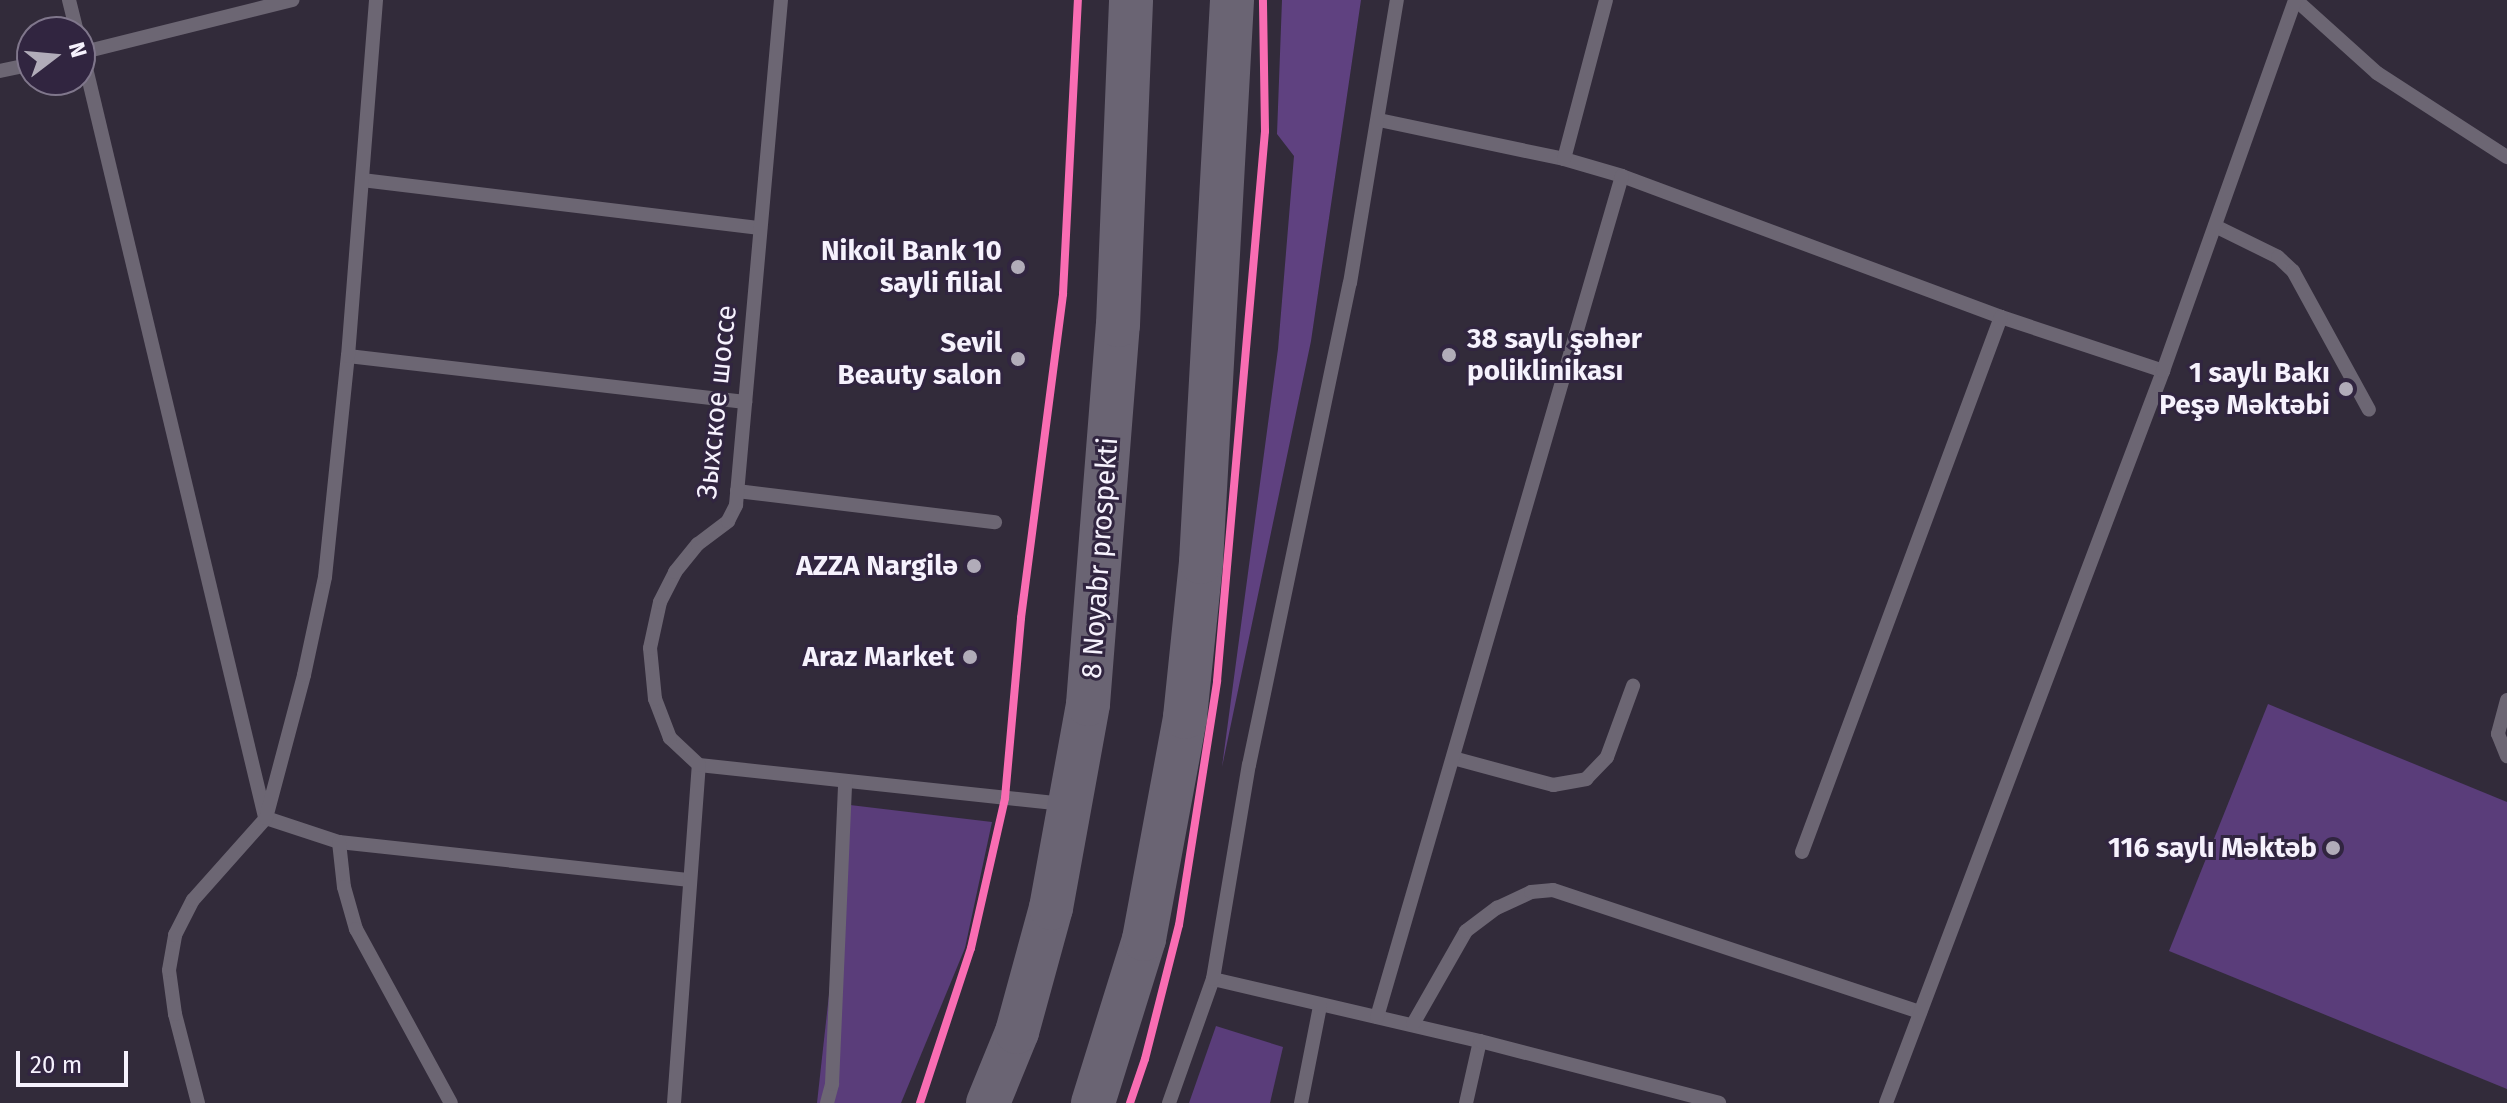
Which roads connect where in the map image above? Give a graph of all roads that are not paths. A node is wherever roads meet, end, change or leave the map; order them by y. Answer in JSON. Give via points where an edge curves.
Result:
{"nodes":[{"id":1,"x":292,"y":0,"type":"edge"},
{"id":2,"x":376,"y":0,"type":"edge"},
{"id":3,"x":781,"y":0,"type":"edge"},
{"id":4,"x":1131,"y":0,"type":"edge"},
{"id":5,"x":1232,"y":0,"type":"edge"},
{"id":6,"x":1397,"y":0,"type":"edge"},
{"id":7,"x":1606,"y":0,"type":"edge"},
{"id":8,"x":2296,"y":0,"type":"edge"},
{"id":9,"x":96,"y":46,"type":"edge"},
{"id":10,"x":92,"y":96,"type":"edge"},
{"id":11,"x":1379,"y":120,"type":"junction"},
{"id":12,"x":2507,"y":157,"type":"edge"},
{"id":13,"x":1564,"y":159,"type":"junction"},
{"id":14,"x":1622,"y":176,"type":"junction"},
{"id":15,"x":362,"y":180,"type":"junction"},
{"id":16,"x":2215,"y":226,"type":"junction"},
{"id":17,"x":760,"y":228,"type":"junction"},
{"id":18,"x":2001,"y":317,"type":"junction"},
{"id":19,"x":348,"y":356,"type":"junction"},
{"id":20,"x":2163,"y":371,"type":"junction"},
{"id":21,"x":745,"y":402,"type":"junction"},
{"id":22,"x":2369,"y":410,"type":"dead end"},
{"id":23,"x":737,"y":491,"type":"junction"},
{"id":24,"x":995,"y":522,"type":"dead end"},
{"id":25,"x":1633,"y":686,"type":"dead end"},
{"id":26,"x":2507,"y":700,"type":"edge"},
{"id":27,"x":2507,"y":756,"type":"edge"},
{"id":28,"x":1453,"y":758,"type":"junction"},
{"id":29,"x":699,"y":765,"type":"junction"},
{"id":30,"x":845,"y":781,"type":"junction"},
{"id":31,"x":1071,"y":805,"type":"junction"},
{"id":32,"x":266,"y":818,"type":"junction"},
{"id":33,"x":339,"y":842,"type":"junction"},
{"id":34,"x":1802,"y":852,"type":"dead end"},
{"id":35,"x":690,"y":880,"type":"junction"},
{"id":36,"x":1213,"y":979,"type":"junction"},
{"id":37,"x":1320,"y":1006,"type":"junction"},
{"id":38,"x":1920,"y":1012,"type":"junction"},
{"id":39,"x":1377,"y":1017,"type":"junction"},
{"id":40,"x":1413,"y":1024,"type":"junction"},
{"id":41,"x":1480,"y":1041,"type":"junction"},
{"id":42,"x":198,"y":1103,"type":"edge"},
{"id":43,"x":451,"y":1103,"type":"edge"},
{"id":44,"x":674,"y":1103,"type":"edge"},
{"id":45,"x":827,"y":1103,"type":"edge"},
{"id":46,"x":988,"y":1103,"type":"edge"},
{"id":47,"x":1093,"y":1103,"type":"edge"},
{"id":48,"x":1169,"y":1103,"type":"edge"},
{"id":49,"x":1301,"y":1103,"type":"edge"},
{"id":50,"x":1466,"y":1103,"type":"edge"},
{"id":51,"x":1719,"y":1103,"type":"edge"},
{"id":52,"x":1886,"y":1103,"type":"edge"}],
"edges":[{"from":1,"to":9,"type":"lane"},
{"from":2,"to":15,"type":"lane"},
{"from":3,"to":17,"type":"lane","name":"Зыхское шоссе"},
{"from":4,"to":31,"type":"highway","name":"8 Noyabr prospekti","via":[[1118,325],[1088,704]]},
{"from":5,"to":47,"type":"highway","via":[[1201,562],[1185,717],[1144,939]]},
{"from":6,"to":11,"type":"lane"},
{"from":7,"to":13,"type":"lane"},
{"from":8,"to":12,"type":"lane","via":[[2377,73]]},
{"from":8,"to":16,"type":"lane"},
{"from":10,"to":32,"type":"lane"},
{"from":11,"to":13,"type":"lane"},
{"from":11,"to":36,"type":"lane","via":[[1249,765]]},
{"from":13,"to":14,"type":"lane"},
{"from":14,"to":18,"type":"lane"},
{"from":14,"to":28,"type":"lane"},
{"from":15,"to":17,"type":"lane"},
{"from":15,"to":19,"type":"lane"},
{"from":16,"to":20,"type":"lane"},
{"from":16,"to":22,"type":"lane","via":[[2278,257],[2293,271]]},
{"from":17,"to":21,"type":"lane","name":"Зыхское шоссе"},
{"from":18,"to":20,"type":"lane"},
{"from":18,"to":34,"type":"lane"},
{"from":19,"to":21,"type":"lane"},
{"from":19,"to":32,"type":"lane","via":[[325,577]]},
{"from":20,"to":38,"type":"lane"},
{"from":21,"to":23,"type":"lane","name":"Зыхское шоссе"},
{"from":23,"to":24,"type":"lane"},
{"from":23,"to":29,"type":"lane","name":"Зыхское шоссе","via":[[728,521],[698,544],[675,572],[660,602],[650,648],[655,699],[670,738]]},
{"from":25,"to":28,"type":"lane","via":[[1607,757],[1586,779],[1553,785]]},
{"from":26,"to":27,"type":"lane","via":[[2498,734]]},
{"from":28,"to":39,"type":"lane"},
{"from":29,"to":30,"type":"lane"},
{"from":29,"to":35,"type":"lane"},
{"from":30,"to":31,"type":"lane"},
{"from":30,"to":45,"type":"lane"},
{"from":31,"to":46,"type":"highway","name":"8 Noyabr prospekti","via":[[1051,908],[1017,1032]]},
{"from":32,"to":33,"type":"lane"},
{"from":32,"to":42,"type":"lane","via":[[193,900],[175,935],[169,970],[175,1014]]},
{"from":33,"to":35,"type":"lane"},
{"from":33,"to":43,"type":"lane","via":[[356,929]]},
{"from":35,"to":44,"type":"lane"},
{"from":36,"to":37,"type":"lane"},
{"from":36,"to":48,"type":"lane"},
{"from":37,"to":39,"type":"lane"},
{"from":37,"to":49,"type":"lane"},
{"from":38,"to":40,"type":"lane","via":[[1553,890],[1531,892],[1497,908],[1466,931]]},
{"from":38,"to":52,"type":"lane"},
{"from":39,"to":40,"type":"lane"},
{"from":40,"to":41,"type":"lane"},
{"from":41,"to":50,"type":"lane"},
{"from":41,"to":51,"type":"lane"}]}
